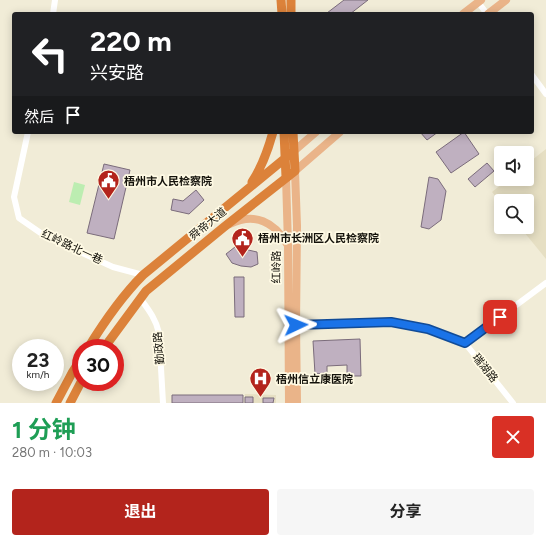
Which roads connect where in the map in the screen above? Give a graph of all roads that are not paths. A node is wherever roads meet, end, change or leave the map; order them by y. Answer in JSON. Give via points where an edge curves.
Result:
{"nodes":[{"id":1,"x":55,"y":0,"type":"edge"},
{"id":2,"x":281,"y":0,"type":"edge"},
{"id":3,"x":291,"y":0,"type":"edge"},
{"id":4,"x":506,"y":0,"type":"edge"},
{"id":5,"x":479,"y":1,"type":"edge"},
{"id":6,"x":53,"y":12,"type":"edge"},
{"id":7,"x":282,"y":12,"type":"edge"},
{"id":8,"x":292,"y":12,"type":"edge"},
{"id":9,"x":465,"y":12,"type":"edge"},
{"id":10,"x":486,"y":12,"type":"edge"},
{"id":11,"x":490,"y":12,"type":"edge"},
{"id":12,"x":534,"y":78,"type":"edge"},
{"id":13,"x":546,"y":94,"type":"edge"},
{"id":14,"x":28,"y":134,"type":"edge"},
{"id":15,"x":271,"y":134,"type":"edge"},
{"id":16,"x":284,"y":134,"type":"edge"},
{"id":17,"x":293,"y":134,"type":"edge"},
{"id":18,"x":314,"y":134,"type":"edge"},
{"id":19,"x":338,"y":134,"type":"edge"},
{"id":20,"x":294,"y":151,"type":"junction"},
{"id":21,"x":285,"y":158,"type":"junction"},
{"id":22,"x":295,"y":171,"type":"junction"},
{"id":23,"x":286,"y":177,"type":"junction"},
{"id":24,"x":247,"y":190,"type":"junction"},
{"id":25,"x":224,"y":227,"type":"junction"},
{"id":26,"x":288,"y":245,"type":"junction"},
{"id":27,"x":143,"y":275,"type":"junction"},
{"id":28,"x":546,"y":283,"type":"edge"},
{"id":29,"x":140,"y":298,"type":"junction"},
{"id":30,"x":288,"y":325,"type":"junction"},
{"id":31,"x":296,"y":325,"type":"junction"},
{"id":32,"x":94,"y":339,"type":"edge"},
{"id":33,"x":110,"y":339,"type":"edge"},
{"id":34,"x":465,"y":343,"type":"junction"},
{"id":35,"x":72,"y":373,"type":"edge"},
{"id":36,"x":77,"y":391,"type":"edge"},
{"id":37,"x":56,"y":403,"type":"edge"},
{"id":38,"x":70,"y":403,"type":"edge"},
{"id":39,"x":163,"y":403,"type":"edge"},
{"id":40,"x":289,"y":403,"type":"edge"},
{"id":41,"x":297,"y":403,"type":"edge"},
{"id":42,"x":513,"y":403,"type":"edge"}],
"edges":[{"from":1,"to":6,"type":"street"},
{"from":2,"to":7,"type":"highway"},
{"from":3,"to":8,"type":"highway"},
{"from":4,"to":11,"type":"main road"},
{"from":5,"to":9,"type":"main road"},
{"from":5,"to":10,"type":"street"},
{"from":12,"to":13,"type":"street"},
{"from":14,"to":27,"type":"street","name":"红岭路北一巷","via":[[14,197],[19,218],[45,236],[113,266]]},
{"from":15,"to":24,"type":"highway","via":[[265,157]]},
{"from":16,"to":21,"type":"highway","name":"红岭路"},
{"from":17,"to":20,"type":"highway","name":"红岭路"},
{"from":18,"to":20,"type":"main road"},
{"from":19,"to":22,"type":"main road","name":"舜帝大道"},
{"from":20,"to":21,"type":"highway","name":"舜帝大道"},
{"from":20,"to":22,"type":"highway","name":"红岭路"},
{"from":21,"to":23,"type":"highway","name":"红岭路"},
{"from":21,"to":24,"type":"highway","name":"舜帝大道"},
{"from":22,"to":23,"type":"highway","name":"舜帝大道"},
{"from":22,"to":31,"type":"main road","name":"红岭路"},
{"from":23,"to":25,"type":"highway","name":"舜帝大道"},
{"from":23,"to":26,"type":"main road","name":"红岭路"},
{"from":24,"to":27,"type":"highway","name":"舜帝大道"},
{"from":25,"to":26,"type":"main road","via":[[252,218],[269,224]]},
{"from":25,"to":29,"type":"highway","name":"舜帝大道","via":[[152,285]]},
{"from":26,"to":30,"type":"main road","name":"红岭路"},
{"from":27,"to":32,"type":"highway","name":"舜帝大道","via":[[118,302]]},
{"from":28,"to":34,"type":"street"},
{"from":29,"to":33,"type":"highway","name":"舜帝大道"},
{"from":29,"to":39,"type":"street","name":"勤政路","via":[[154,318],[159,333]]},
{"from":30,"to":31,"type":"street","name":"瑞湖路"},
{"from":30,"to":40,"type":"main road","name":"红岭路"},
{"from":31,"to":34,"type":"street","name":"瑞湖路","via":[[391,322],[428,329]]},
{"from":31,"to":41,"type":"main road","name":"红岭路"},
{"from":34,"to":42,"type":"street","name":"瑞湖路"},
{"from":35,"to":37,"type":"highway"},
{"from":36,"to":38,"type":"highway"}]}
